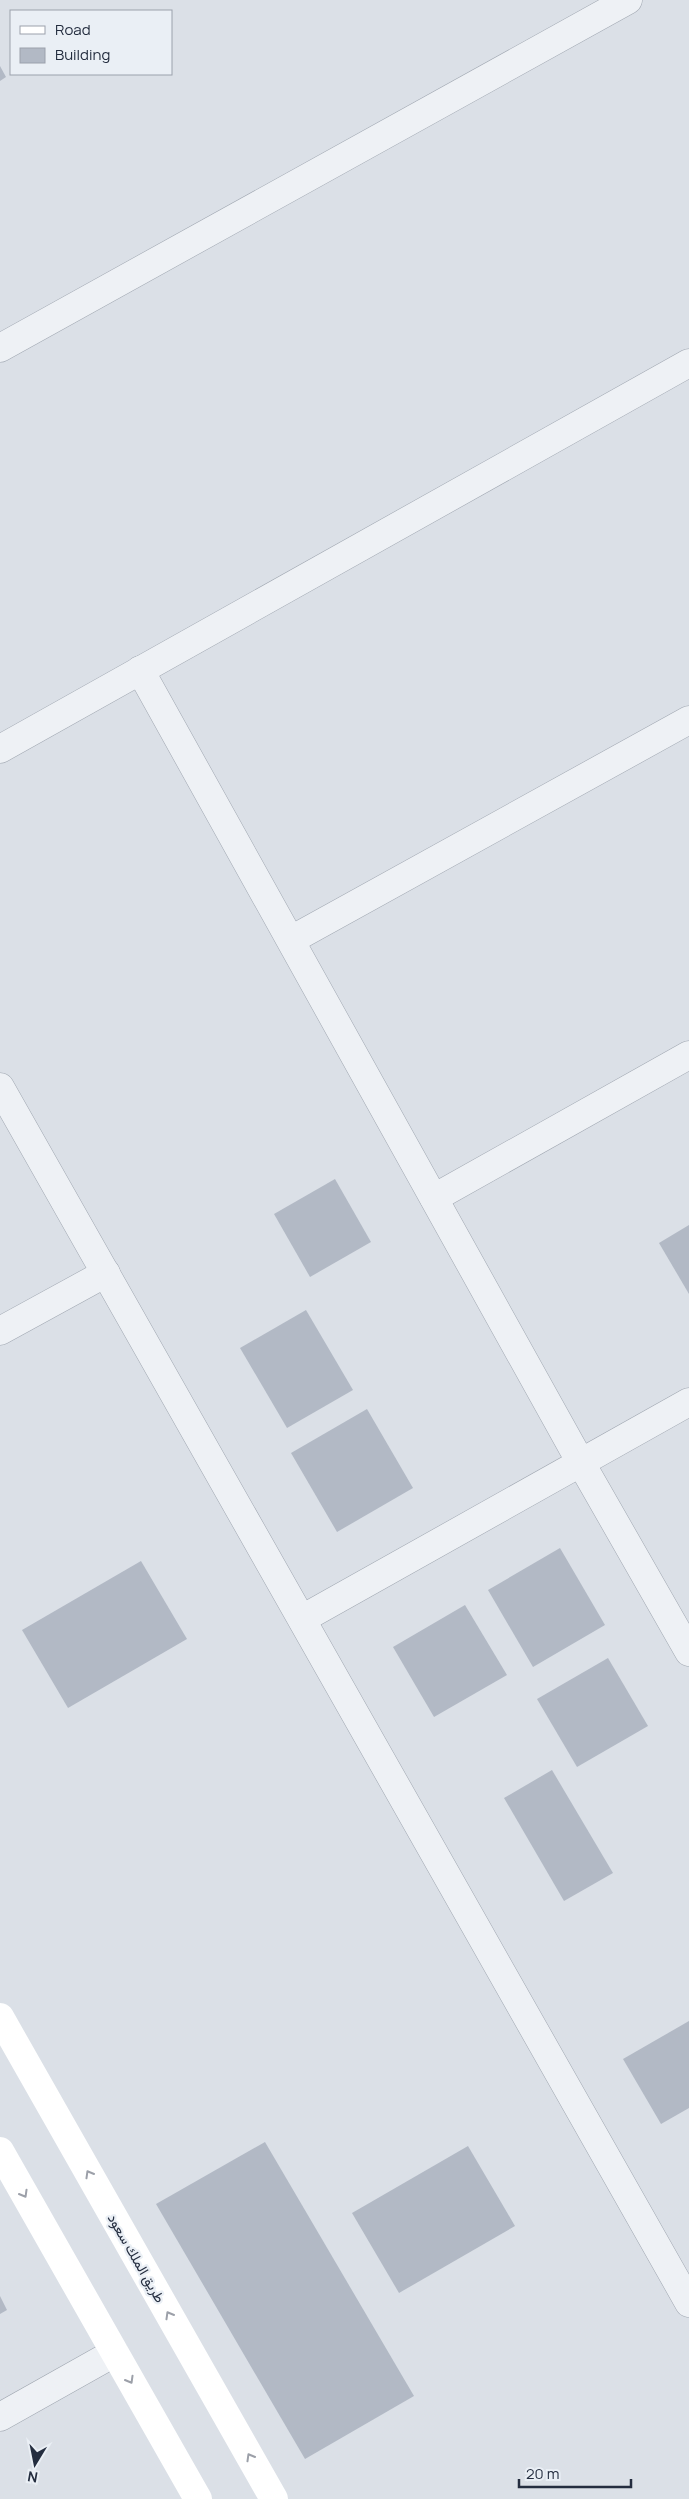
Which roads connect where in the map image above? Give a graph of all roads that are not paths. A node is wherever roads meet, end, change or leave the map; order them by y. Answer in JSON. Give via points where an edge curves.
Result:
{"nodes":[{"id":1,"x":628,"y":0,"type":"edge"},
{"id":2,"x":0,"y":348,"type":"edge"},
{"id":3,"x":689,"y":363,"type":"edge"},
{"id":4,"x":140,"y":670,"type":"junction"},
{"id":5,"x":689,"y":720,"type":"edge"},
{"id":6,"x":0,"y":749,"type":"edge"},
{"id":7,"x":291,"y":940,"type":"junction"},
{"id":8,"x":689,"y":1054,"type":"edge"},
{"id":9,"x":0,"y":1087,"type":"edge"},
{"id":10,"x":434,"y":1198,"type":"junction"},
{"id":11,"x":106,"y":1273,"type":"junction"},
{"id":12,"x":0,"y":1331,"type":"edge"},
{"id":13,"x":689,"y":1402,"type":"edge"},
{"id":14,"x":581,"y":1463,"type":"junction"},
{"id":15,"x":302,"y":1619,"type":"junction"},
{"id":16,"x":689,"y":1652,"type":"edge"},
{"id":17,"x":0,"y":2018,"type":"edge"},
{"id":18,"x":0,"y":2151,"type":"edge"},
{"id":19,"x":689,"y":2303,"type":"edge"},
{"id":20,"x":114,"y":2353,"type":"junction"},
{"id":21,"x":0,"y":2417,"type":"edge"},
{"id":22,"x":198,"y":2499,"type":"edge"},
{"id":23,"x":274,"y":2499,"type":"edge"}],
"edges":[{"from":1,"to":2,"type":"street"},
{"from":3,"to":4,"type":"street"},
{"from":4,"to":6,"type":"street"},
{"from":4,"to":7,"type":"street"},
{"from":5,"to":7,"type":"street"},
{"from":7,"to":10,"type":"street"},
{"from":8,"to":10,"type":"street"},
{"from":9,"to":11,"type":"street"},
{"from":10,"to":14,"type":"street"},
{"from":11,"to":12,"type":"street"},
{"from":11,"to":15,"type":"street"},
{"from":13,"to":14,"type":"street"},
{"from":14,"to":15,"type":"street"},
{"from":14,"to":16,"type":"street"},
{"from":15,"to":19,"type":"street"},
{"from":23,"to":17,"type":"street","name":"طريق الملك سعود","one_way":true},
{"from":18,"to":20,"type":"street","one_way":true},
{"from":20,"to":21,"type":"street"},
{"from":20,"to":22,"type":"street","one_way":true}]}
